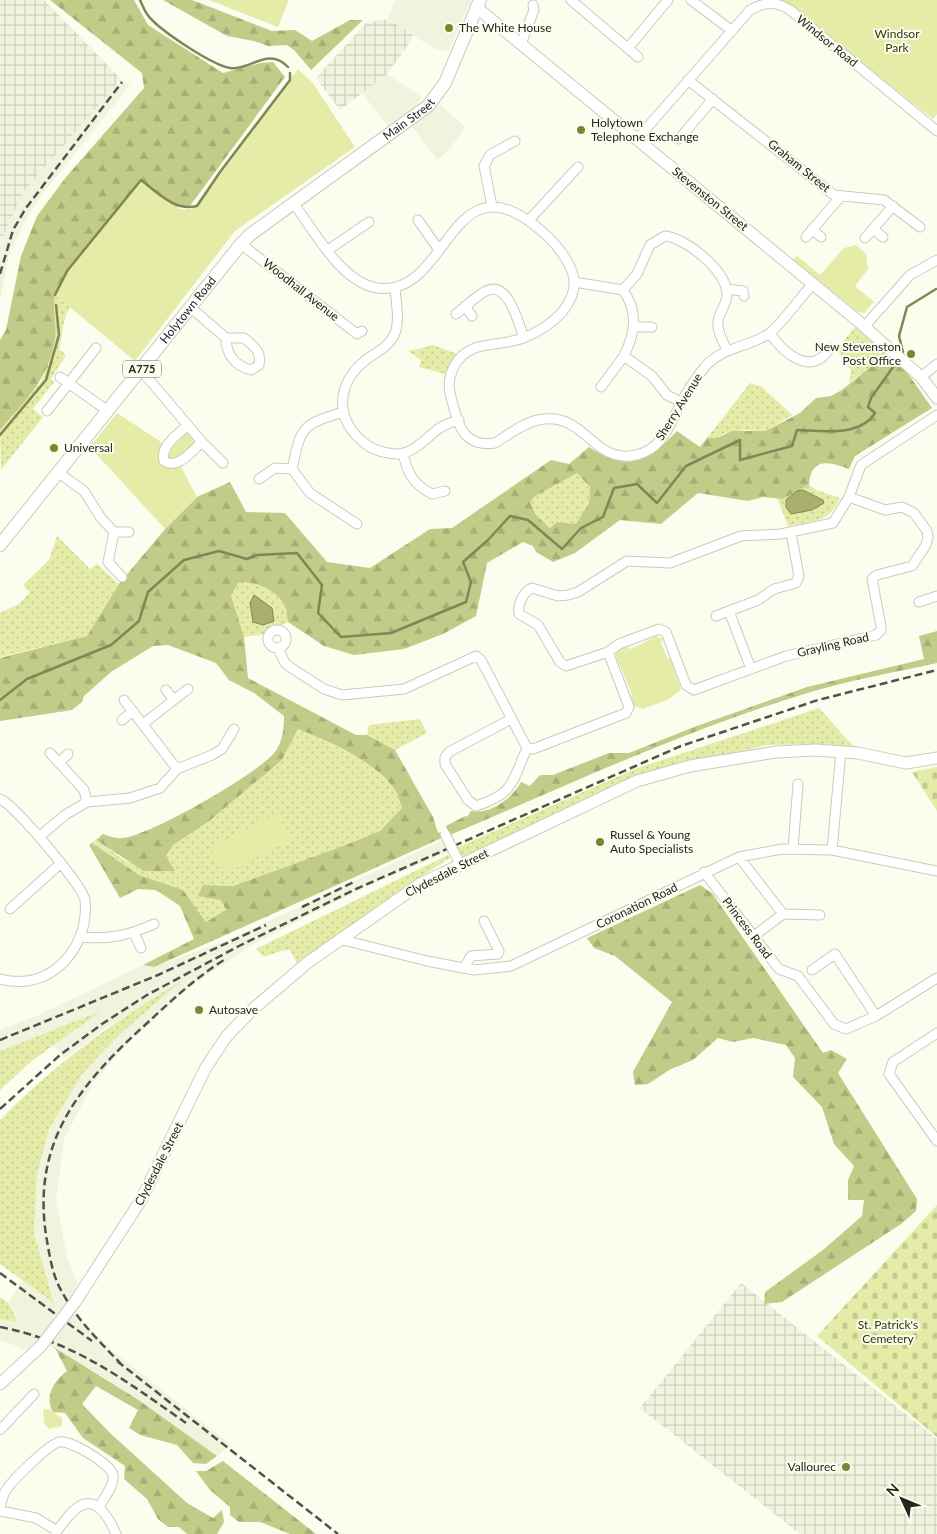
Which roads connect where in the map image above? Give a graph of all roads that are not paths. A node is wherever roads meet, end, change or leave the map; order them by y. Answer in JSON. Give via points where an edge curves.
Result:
{"nodes":[{"id":1,"x":571,"y":0,"type":"edge"},
{"id":2,"x":668,"y":0,"type":"edge"},
{"id":3,"x":691,"y":0,"type":"edge"},
{"id":4,"x":478,"y":4,"type":"edge"},
{"id":5,"x":534,"y":5,"type":"dead end"},
{"id":6,"x":731,"y":30,"type":"junction"},
{"id":7,"x":521,"y":44,"type":"junction"},
{"id":8,"x":628,"y":48,"type":"junction"},
{"id":9,"x":638,"y":57,"type":"dead end"},
{"id":10,"x":688,"y":80,"type":"junction"},
{"id":11,"x":713,"y":99,"type":"junction"},
{"id":12,"x":936,"y":128,"type":"edge"},
{"id":13,"x":637,"y":139,"type":"junction"},
{"id":14,"x":679,"y":139,"type":"dead end"},
{"id":15,"x":515,"y":141,"type":"dead end"},
{"id":16,"x":578,"y":167,"type":"dead end"},
{"id":17,"x":841,"y":196,"type":"junction"},
{"id":18,"x":294,"y":204,"type":"junction"},
{"id":19,"x":492,"y":206,"type":"junction"},
{"id":20,"x":893,"y":206,"type":"junction"},
{"id":21,"x":912,"y":206,"type":"dead end"},
{"id":22,"x":905,"y":214,"type":"junction"},
{"id":23,"x":418,"y":220,"type":"dead end"},
{"id":24,"x":529,"y":220,"type":"junction"},
{"id":25,"x":370,"y":222,"type":"dead end"},
{"id":26,"x":920,"y":227,"type":"dead end"},
{"id":27,"x":812,"y":229,"type":"junction"},
{"id":28,"x":873,"y":229,"type":"junction"},
{"id":29,"x":806,"y":236,"type":"dead end"},
{"id":30,"x":821,"y":237,"type":"dead end"},
{"id":31,"x":883,"y":237,"type":"dead end"},
{"id":32,"x":865,"y":238,"type":"dead end"},
{"id":33,"x":241,"y":244,"type":"junction"},
{"id":34,"x":328,"y":250,"type":"junction"},
{"id":35,"x":439,"y":250,"type":"junction"},
{"id":36,"x":937,"y":261,"type":"edge"},
{"id":37,"x":574,"y":282,"type":"junction"},
{"id":38,"x":813,"y":284,"type":"junction"},
{"id":39,"x":395,"y":288,"type":"junction"},
{"id":40,"x":726,"y":289,"type":"junction"},
{"id":41,"x":623,"y":290,"type":"junction"},
{"id":42,"x":744,"y":296,"type":"dead end"},
{"id":43,"x":465,"y":306,"type":"junction"},
{"id":44,"x":190,"y":307,"type":"junction"},
{"id":45,"x":456,"y":314,"type":"dead end"},
{"id":46,"x":472,"y":316,"type":"dead end"},
{"id":47,"x":635,"y":327,"type":"junction"},
{"id":48,"x":652,"y":327,"type":"dead end"},
{"id":49,"x":864,"y":327,"type":"junction"},
{"id":50,"x":362,"y":331,"type":"dead end"},
{"id":51,"x":770,"y":333,"type":"junction"},
{"id":52,"x":226,"y":338,"type":"dead end"},
{"id":53,"x":524,"y":338,"type":"junction"},
{"id":54,"x":96,"y":348,"type":"dead end"},
{"id":55,"x":830,"y":348,"type":"dead end"},
{"id":56,"x":727,"y":350,"type":"junction"},
{"id":57,"x":624,"y":356,"type":"junction"},
{"id":58,"x":937,"y":364,"type":"edge"},
{"id":59,"x":141,"y":370,"type":"junction"},
{"id":60,"x":60,"y":377,"type":"dead end"},
{"id":61,"x":921,"y":377,"type":"junction"},
{"id":62,"x":69,"y":383,"type":"junction"},
{"id":63,"x":601,"y":387,"type":"dead end"},
{"id":64,"x":937,"y":398,"type":"edge"},
{"id":65,"x":681,"y":402,"type":"junction"},
{"id":66,"x":47,"y":411,"type":"dead end"},
{"id":67,"x":108,"y":412,"type":"junction"},
{"id":68,"x":343,"y":412,"type":"junction"},
{"id":69,"x":937,"y":415,"type":"edge"},
{"id":70,"x":459,"y":420,"type":"junction"},
{"id":71,"x":188,"y":425,"type":"junction"},
{"id":72,"x":202,"y":442,"type":"junction"},
{"id":73,"x":403,"y":453,"type":"junction"},
{"id":74,"x":223,"y":462,"type":"dead end"},
{"id":75,"x":292,"y":469,"type":"junction"},
{"id":76,"x":59,"y":473,"type":"junction"},
{"id":77,"x":259,"y":479,"type":"dead end"},
{"id":78,"x":445,"y":491,"type":"dead end"},
{"id":79,"x":849,"y":497,"type":"junction"},
{"id":80,"x":357,"y":524,"type":"dead end"},
{"id":81,"x":114,"y":532,"type":"junction"},
{"id":82,"x":129,"y":532,"type":"dead end"},
{"id":83,"x":791,"y":533,"type":"junction"},
{"id":84,"x":0,"y":545,"type":"edge"},
{"id":85,"x":122,"y":577,"type":"dead end"},
{"id":86,"x":937,"y":596,"type":"edge"},
{"id":87,"x":919,"y":602,"type":"dead end"},
{"id":88,"x":730,"y":611,"type":"junction"},
{"id":89,"x":716,"y":616,"type":"dead end"},
{"id":90,"x":278,"y":648,"type":"dead end"},
{"id":91,"x":608,"y":652,"type":"junction"},
{"id":92,"x":751,"y":668,"type":"junction"},
{"id":93,"x":188,"y":689,"type":"dead end"},
{"id":94,"x":166,"y":690,"type":"dead end"},
{"id":95,"x":124,"y":700,"type":"dead end"},
{"id":96,"x":174,"y":700,"type":"junction"},
{"id":97,"x":133,"y":711,"type":"junction"},
{"id":98,"x":511,"y":719,"type":"junction"},
{"id":99,"x":122,"y":720,"type":"dead end"},
{"id":100,"x":143,"y":724,"type":"junction"},
{"id":101,"x":234,"y":729,"type":"dead end"},
{"id":102,"x":527,"y":748,"type":"junction"},
{"id":103,"x":841,"y":751,"type":"junction"},
{"id":104,"x":50,"y":753,"type":"dead end"},
{"id":105,"x":68,"y":754,"type":"dead end"},
{"id":106,"x":937,"y":758,"type":"edge"},
{"id":107,"x":59,"y":763,"type":"junction"},
{"id":108,"x":178,"y":769,"type":"junction"},
{"id":109,"x":798,"y":784,"type":"dead end"},
{"id":110,"x":0,"y":799,"type":"edge"},
{"id":111,"x":87,"y":802,"type":"junction"},
{"id":112,"x":445,"y":834,"type":"dead end"},
{"id":113,"x":39,"y":837,"type":"junction"},
{"id":114,"x":793,"y":849,"type":"junction"},
{"id":115,"x":832,"y":850,"type":"junction"},
{"id":116,"x":739,"y":857,"type":"junction"},
{"id":117,"x":60,"y":864,"type":"junction"},
{"id":118,"x":460,"y":864,"type":"junction"},
{"id":119,"x":937,"y":871,"type":"edge"},
{"id":120,"x":704,"y":872,"type":"junction"},
{"id":121,"x":10,"y":909,"type":"dead end"},
{"id":122,"x":783,"y":914,"type":"junction"},
{"id":123,"x":820,"y":915,"type":"dead end"},
{"id":124,"x":484,"y":921,"type":"dead end"},
{"id":125,"x":154,"y":924,"type":"dead end"},
{"id":126,"x":134,"y":933,"type":"junction"},
{"id":127,"x":82,"y":936,"type":"junction"},
{"id":128,"x":754,"y":936,"type":"junction"},
{"id":129,"x":339,"y":939,"type":"junction"},
{"id":130,"x":141,"y":948,"type":"dead end"},
{"id":131,"x":464,"y":968,"type":"junction"},
{"id":132,"x":812,"y":970,"type":"dead end"},
{"id":133,"x":937,"y":978,"type":"edge"},
{"id":134,"x":0,"y":979,"type":"edge"},
{"id":135,"x":876,"y":1016,"type":"junction"},
{"id":136,"x":937,"y":1033,"type":"edge"},
{"id":137,"x":937,"y":1141,"type":"edge"},
{"id":138,"x":0,"y":1384,"type":"edge"},
{"id":139,"x":34,"y":1394,"type":"dead end"},
{"id":140,"x":0,"y":1430,"type":"edge"},
{"id":141,"x":99,"y":1506,"type":"junction"},
{"id":142,"x":0,"y":1511,"type":"edge"},
{"id":143,"x":56,"y":1533,"type":"edge"},
{"id":144,"x":116,"y":1534,"type":"edge"}],
"edges":[{"from":1,"to":8,"type":"street"},
{"from":2,"to":8,"type":"street"},
{"from":3,"to":6,"type":"street"},
{"from":4,"to":7,"type":"main road","name":"Stevenston Street"},
{"from":4,"to":18,"type":"main road","name":"Main Street","number":"A775","via":[[445,83],[428,106]]},
{"from":5,"to":7,"type":"street"},
{"from":6,"to":10,"type":"street","name":"Windsor Road"},
{"from":6,"to":12,"type":"street","name":"Windsor Road","via":[[759,5],[775,3],[785,7]]},
{"from":7,"to":13,"type":"main road","name":"Stevenston Street"},
{"from":8,"to":9,"type":"street"},
{"from":10,"to":11,"type":"street","name":"Graham Street"},
{"from":10,"to":13,"type":"street","name":"Windsor Road"},
{"from":11,"to":14,"type":"street"},
{"from":11,"to":17,"type":"street","name":"Graham Street","via":[[820,185]]},
{"from":13,"to":38,"type":"main road","name":"Stevenston Street"},
{"from":15,"to":19,"type":"street","via":[[490,155],[484,166]]},
{"from":16,"to":24,"type":"street"},
{"from":17,"to":20,"type":"street","name":"Graham Street","via":[[884,200]]},
{"from":17,"to":27,"type":"street"},
{"from":18,"to":33,"type":"main road","name":"Holytown Road","number":"A775"},
{"from":18,"to":34,"type":"street"},
{"from":19,"to":24,"type":"street","via":[[516,212]]},
{"from":19,"to":35,"type":"street","via":[[467,216]]},
{"from":20,"to":22,"type":"street","name":"Graham Street"},
{"from":20,"to":28,"type":"street"},
{"from":21,"to":22,"type":"street"},
{"from":22,"to":26,"type":"street","name":"Graham Street"},
{"from":23,"to":35,"type":"street"},
{"from":24,"to":37,"type":"street","via":[[564,258]]},
{"from":25,"to":34,"type":"street"},
{"from":27,"to":29,"type":"street"},
{"from":27,"to":30,"type":"street"},
{"from":28,"to":31,"type":"street"},
{"from":28,"to":32,"type":"street"},
{"from":33,"to":44,"type":"main road","name":"Holytown Road","number":"A775"},
{"from":33,"to":50,"type":"street","name":"Woodhall Avenue","via":[[357,334]]},
{"from":34,"to":39,"type":"street","via":[[345,272],[360,283]]},
{"from":35,"to":39,"type":"street","via":[[424,269]]},
{"from":36,"to":49,"type":"street","via":[[910,275]]},
{"from":37,"to":41,"type":"street"},
{"from":37,"to":53,"type":"street","name":"Sherry Avenue","via":[[568,305],[553,322]]},
{"from":38,"to":49,"type":"main road","name":"Stevenston Street"},
{"from":38,"to":51,"type":"street","name":"Sherry Avenue"},
{"from":39,"to":68,"type":"street","via":[[397,324],[394,336],[352,375],[346,385]]},
{"from":40,"to":41,"type":"street","via":[[720,274],[696,252],[678,239],[664,236],[650,245],[637,274]]},
{"from":40,"to":42,"type":"street","via":[[743,291]]},
{"from":40,"to":56,"type":"street","via":[[718,326]]},
{"from":41,"to":47,"type":"street"},
{"from":43,"to":45,"type":"street"},
{"from":43,"to":46,"type":"street"},
{"from":43,"to":53,"type":"street","via":[[484,292],[491,289],[500,291],[508,300]]},
{"from":44,"to":52,"type":"street"},
{"from":44,"to":59,"type":"main road","name":"Holytown Road","number":"A775"},
{"from":47,"to":48,"type":"street"},
{"from":47,"to":57,"type":"street"},
{"from":49,"to":61,"type":"main road","name":"Stevenston Street"},
{"from":51,"to":55,"type":"street","via":[[780,349],[802,361],[814,363]]},
{"from":51,"to":56,"type":"street","name":"Sherry Avenue"},
{"from":53,"to":70,"type":"street","name":"Sherry Avenue","via":[[475,348],[455,364],[449,391]]},
{"from":54,"to":62,"type":"street"},
{"from":56,"to":65,"type":"street","name":"Sherry Avenue","via":[[705,366]]},
{"from":57,"to":63,"type":"street"},
{"from":57,"to":65,"type":"street","via":[[652,376],[667,395]]},
{"from":58,"to":61,"type":"street"},
{"from":59,"to":67,"type":"main road","name":"Holytown Road","number":"A775"},
{"from":59,"to":71,"type":"street"},
{"from":60,"to":62,"type":"street"},
{"from":61,"to":64,"type":"main road","name":"Stevenston Street"},
{"from":62,"to":66,"type":"street"},
{"from":62,"to":67,"type":"street"},
{"from":65,"to":70,"type":"street","name":"Sherry Avenue","via":[[662,439],[651,449],[626,456],[602,450],[575,425],[563,420],[537,420],[487,444],[474,441],[464,432]]},
{"from":67,"to":76,"type":"main road","name":"Holytown Road","number":"A775"},
{"from":68,"to":73,"type":"street","via":[[355,436],[370,448]]},
{"from":68,"to":75,"type":"street","via":[[313,422],[299,435]]},
{"from":69,"to":79,"type":"street","via":[[861,465]]},
{"from":70,"to":73,"type":"street","via":[[440,427]]},
{"from":71,"to":72,"type":"street"},
{"from":71,"to":72,"type":"street","via":[[168,444],[164,461],[174,464],[181,461]]},
{"from":72,"to":74,"type":"street"},
{"from":73,"to":78,"type":"street","via":[[412,480],[432,494]]},
{"from":75,"to":77,"type":"street","via":[[276,468]]},
{"from":75,"to":80,"type":"street","via":[[310,493]]},
{"from":76,"to":81,"type":"street","via":[[84,491]]},
{"from":76,"to":84,"type":"main road","name":"Holytown Road","number":"A775"},
{"from":79,"to":83,"type":"street","via":[[833,523]]},
{"from":79,"to":92,"type":"street","name":"Grayling Road","via":[[885,510],[906,508],[914,513],[927,531],[928,542],[912,566],[877,574],[872,579],[881,630],[872,637],[786,656]]},
{"from":81,"to":82,"type":"street"},
{"from":81,"to":85,"type":"street","via":[[108,562]]},
{"from":83,"to":88,"type":"street","via":[[799,580]]},
{"from":83,"to":91,"type":"street","name":"Grayling Road","via":[[741,536],[670,563],[627,561],[568,595],[558,596],[532,588],[526,591],[518,607],[521,617],[538,625],[560,662],[566,666]]},
{"from":86,"to":87,"type":"street"},
{"from":88,"to":89,"type":"street"},
{"from":88,"to":92,"type":"street"},
{"from":90,"to":98,"type":"street","via":[[290,667],[324,689],[342,695],[404,689],[476,656]]},
{"from":91,"to":92,"type":"street","name":"Grayling Road","via":[[619,644],[659,629],[666,632],[690,689],[698,690]]},
{"from":91,"to":102,"type":"street","via":[[629,706],[626,713],[533,749]]},
{"from":93,"to":96,"type":"street"},
{"from":94,"to":96,"type":"street"},
{"from":95,"to":97,"type":"street"},
{"from":96,"to":100,"type":"street"},
{"from":97,"to":99,"type":"street"},
{"from":97,"to":100,"type":"street"},
{"from":98,"to":102,"type":"street"},
{"from":98,"to":102,"type":"street","via":[[449,752],[444,757],[445,764],[468,800],[476,806],[509,790]]},
{"from":100,"to":108,"type":"street"},
{"from":101,"to":108,"type":"street","via":[[222,749]]},
{"from":103,"to":106,"type":"main road","name":"Clydesdale Street","via":[[899,762]]},
{"from":103,"to":115,"type":"street"},
{"from":103,"to":118,"type":"main road","name":"Clydesdale Street","via":[[776,752],[653,775]]},
{"from":104,"to":107,"type":"street"},
{"from":105,"to":107,"type":"street"},
{"from":107,"to":111,"type":"street","via":[[84,790]]},
{"from":108,"to":111,"type":"street","via":[[160,788],[130,798]]},
{"from":109,"to":114,"type":"street"},
{"from":110,"to":113,"type":"street","via":[[20,814]]},
{"from":111,"to":113,"type":"street","via":[[65,814]]},
{"from":112,"to":118,"type":"street","bridge":true},
{"from":113,"to":117,"type":"street"},
{"from":114,"to":115,"type":"street","name":"Coronation Road"},
{"from":114,"to":116,"type":"street","name":"Coronation Road"},
{"from":115,"to":119,"type":"street","name":"Coronation Road"},
{"from":116,"to":120,"type":"street","name":"Coronation Road"},
{"from":116,"to":122,"type":"street"},
{"from":117,"to":121,"type":"street"},
{"from":117,"to":127,"type":"street","via":[[85,899]]},
{"from":118,"to":129,"type":"main road","name":"Clydesdale Street","via":[[420,884]]},
{"from":120,"to":128,"type":"street","name":"Princess Road"},
{"from":120,"to":131,"type":"street","name":"Coronation Road","via":[[511,966]]},
{"from":122,"to":123,"type":"street"},
{"from":122,"to":128,"type":"street"},
{"from":124,"to":131,"type":"street","via":[[498,954],[471,956]]},
{"from":125,"to":126,"type":"street"},
{"from":126,"to":127,"type":"street","via":[[104,939]]},
{"from":126,"to":130,"type":"street"},
{"from":127,"to":134,"type":"street","via":[[72,953],[53,971],[25,981]]},
{"from":128,"to":135,"type":"street","name":"Princess Road","via":[[779,969],[798,976],[808,986],[834,1024],[846,1029]]},
{"from":129,"to":131,"type":"street","name":"Coronation Road"},
{"from":129,"to":138,"type":"main road","name":"Clydesdale Street","bridge":true,"via":[[277,989],[226,1038],[205,1069],[141,1200],[95,1272],[41,1346]]},
{"from":132,"to":135,"type":"street","via":[[835,954]]},
{"from":133,"to":135,"type":"street","name":"Princess Road"},
{"from":136,"to":137,"type":"street","via":[[893,1062],[889,1074]]},
{"from":139,"to":140,"type":"street"},
{"from":141,"to":142,"type":"street","via":[[112,1485],[113,1475],[91,1454],[64,1442],[49,1447],[5,1490]]},
{"from":141,"to":143,"type":"street","via":[[81,1505]]},
{"from":141,"to":144,"type":"street"},
{"from":142,"to":143,"type":"street","via":[[36,1518]]}]}
